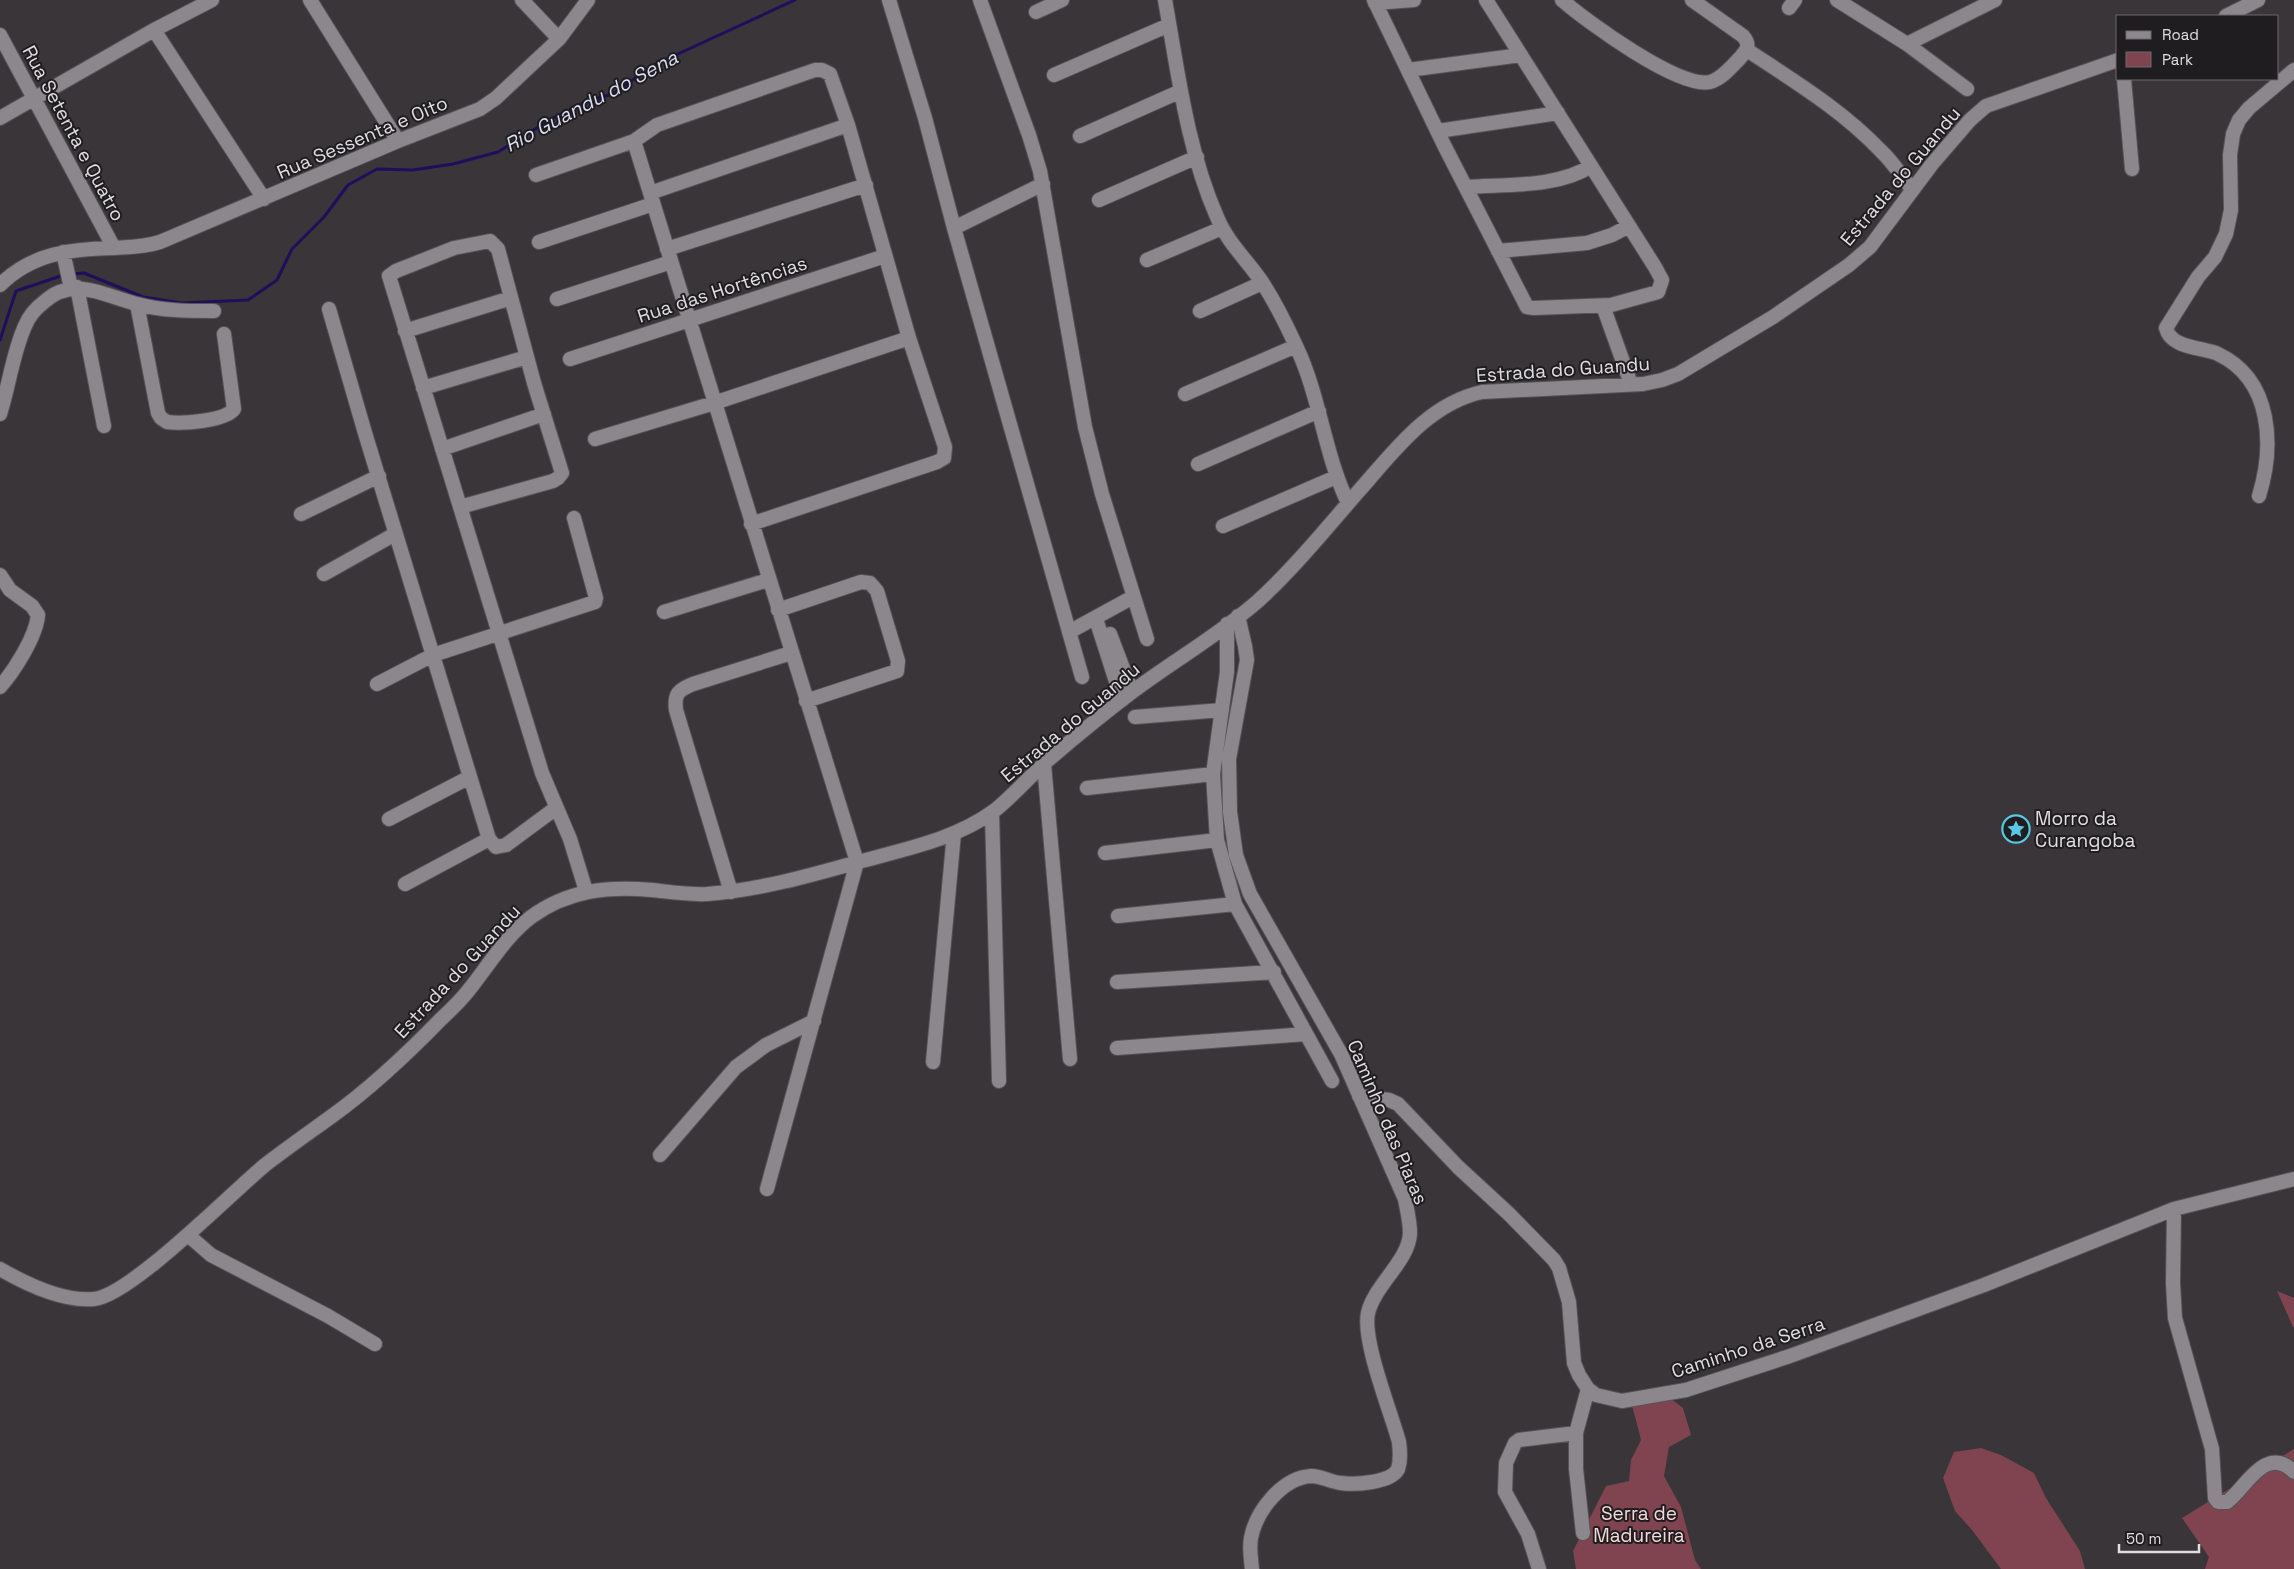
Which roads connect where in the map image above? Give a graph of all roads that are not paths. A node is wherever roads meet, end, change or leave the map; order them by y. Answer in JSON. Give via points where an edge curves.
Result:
{"nodes":[{"id":1,"x":212,"y":0,"type":"edge"},
{"id":2,"x":310,"y":0,"type":"edge"},
{"id":3,"x":522,"y":0,"type":"edge"},
{"id":4,"x":588,"y":0,"type":"edge"},
{"id":5,"x":889,"y":0,"type":"edge"},
{"id":6,"x":980,"y":0,"type":"edge"},
{"id":7,"x":1062,"y":0,"type":"edge"},
{"id":8,"x":1165,"y":0,"type":"edge"},
{"id":9,"x":1414,"y":0,"type":"edge"},
{"id":10,"x":1486,"y":0,"type":"edge"},
{"id":11,"x":1562,"y":0,"type":"edge"},
{"id":12,"x":1692,"y":0,"type":"edge"},
{"id":13,"x":1837,"y":0,"type":"edge"},
{"id":14,"x":2258,"y":0,"type":"edge"},
{"id":15,"x":1374,"y":1,"type":"edge"},
{"id":16,"x":1985,"y":2,"type":"edge"},
{"id":17,"x":1036,"y":12,"type":"dead end"},
{"id":18,"x":2228,"y":15,"type":"edge"},
{"id":19,"x":1170,"y":25,"type":"junction"},
{"id":20,"x":154,"y":30,"type":"junction"},
{"id":21,"x":0,"y":36,"type":"edge"},
{"id":22,"x":559,"y":39,"type":"junction"},
{"id":23,"x":1907,"y":44,"type":"junction"},
{"id":24,"x":1747,"y":50,"type":"junction"},
{"id":25,"x":1521,"y":55,"type":"junction"},
{"id":26,"x":2116,"y":61,"type":"edge"},
{"id":27,"x":1408,"y":70,"type":"junction"},
{"id":28,"x":2294,"y":70,"type":"edge"},
{"id":29,"x":1054,"y":75,"type":"dead end"},
{"id":30,"x":2124,"y":80,"type":"edge"},
{"id":31,"x":1967,"y":89,"type":"dead end"},
{"id":32,"x":1181,"y":91,"type":"junction"},
{"id":33,"x":34,"y":98,"type":"junction"},
{"id":34,"x":1558,"y":113,"type":"junction"},
{"id":35,"x":0,"y":118,"type":"edge"},
{"id":36,"x":848,"y":125,"type":"junction"},
{"id":37,"x":1438,"y":131,"type":"junction"},
{"id":38,"x":1080,"y":136,"type":"dead end"},
{"id":39,"x":398,"y":141,"type":"junction"},
{"id":40,"x":634,"y":141,"type":"junction"},
{"id":41,"x":1197,"y":157,"type":"junction"},
{"id":42,"x":1591,"y":166,"type":"junction"},
{"id":43,"x":2132,"y":169,"type":"dead end"},
{"id":44,"x":536,"y":175,"type":"dead end"},
{"id":45,"x":1042,"y":184,"type":"junction"},
{"id":46,"x":866,"y":185,"type":"junction"},
{"id":47,"x":1466,"y":187,"type":"junction"},
{"id":48,"x":1912,"y":190,"type":"junction"},
{"id":49,"x":264,"y":198,"type":"junction"},
{"id":50,"x":652,"y":199,"type":"junction"},
{"id":51,"x":1099,"y":200,"type":"dead end"},
{"id":52,"x":1629,"y":226,"type":"junction"},
{"id":53,"x":954,"y":228,"type":"junction"},
{"id":54,"x":1222,"y":228,"type":"junction"},
{"id":55,"x":540,"y":242,"type":"dead end"},
{"id":56,"x":114,"y":248,"type":"junction"},
{"id":57,"x":1498,"y":251,"type":"junction"},
{"id":58,"x":63,"y":255,"type":"junction"},
{"id":59,"x":669,"y":256,"type":"junction"},
{"id":60,"x":885,"y":256,"type":"junction"},
{"id":61,"x":1147,"y":260,"type":"dead end"},
{"id":62,"x":1262,"y":284,"type":"junction"},
{"id":63,"x":0,"y":285,"type":"edge"},
{"id":64,"x":72,"y":286,"type":"junction"},
{"id":65,"x":511,"y":298,"type":"junction"},
{"id":66,"x":556,"y":299,"type":"dead end"},
{"id":67,"x":137,"y":304,"type":"junction"},
{"id":68,"x":1603,"y":306,"type":"junction"},
{"id":69,"x":329,"y":309,"type":"dead end"},
{"id":70,"x":214,"y":311,"type":"dead end"},
{"id":71,"x":1200,"y":311,"type":"dead end"},
{"id":72,"x":689,"y":320,"type":"junction"},
{"id":73,"x":405,"y":331,"type":"junction"},
{"id":74,"x":224,"y":334,"type":"dead end"},
{"id":75,"x":909,"y":338,"type":"junction"},
{"id":76,"x":1296,"y":346,"type":"junction"},
{"id":77,"x":527,"y":357,"type":"junction"},
{"id":78,"x":570,"y":359,"type":"dead end"},
{"id":79,"x":1631,"y":384,"type":"junction"},
{"id":80,"x":423,"y":388,"type":"junction"},
{"id":81,"x":1185,"y":394,"type":"dead end"},
{"id":82,"x":714,"y":403,"type":"junction"},
{"id":83,"x":1319,"y":411,"type":"junction"},
{"id":84,"x":0,"y":414,"type":"edge"},
{"id":85,"x":544,"y":414,"type":"junction"},
{"id":86,"x":104,"y":426,"type":"dead end"},
{"id":87,"x":595,"y":439,"type":"dead end"},
{"id":88,"x":442,"y":449,"type":"junction"},
{"id":89,"x":1198,"y":464,"type":"dead end"},
{"id":90,"x":379,"y":476,"type":"junction"},
{"id":91,"x":1336,"y":477,"type":"junction"},
{"id":92,"x":2259,"y":496,"type":"dead end"},
{"id":93,"x":1348,"y":504,"type":"junction"},
{"id":94,"x":460,"y":507,"type":"junction"},
{"id":95,"x":301,"y":514,"type":"dead end"},
{"id":96,"x":574,"y":518,"type":"dead end"},
{"id":97,"x":751,"y":524,"type":"junction"},
{"id":98,"x":1223,"y":526,"type":"dead end"},
{"id":99,"x":395,"y":534,"type":"junction"},
{"id":100,"x":324,"y":574,"type":"dead end"},
{"id":101,"x":0,"y":575,"type":"edge"},
{"id":102,"x":768,"y":580,"type":"junction"},
{"id":103,"x":1133,"y":597,"type":"junction"},
{"id":104,"x":778,"y":610,"type":"junction"},
{"id":105,"x":664,"y":612,"type":"dead end"},
{"id":106,"x":1100,"y":617,"type":"junction"},
{"id":107,"x":1232,"y":620,"type":"junction"},
{"id":108,"x":1069,"y":632,"type":"junction"},
{"id":109,"x":499,"y":635,"type":"junction"},
{"id":110,"x":1147,"y":639,"type":"dead end"},
{"id":111,"x":791,"y":653,"type":"junction"},
{"id":112,"x":433,"y":655,"type":"junction"},
{"id":113,"x":1082,"y":677,"type":"dead end"},
{"id":114,"x":377,"y":684,"type":"dead end"},
{"id":115,"x":0,"y":687,"type":"edge"},
{"id":116,"x":1127,"y":696,"type":"junction"},
{"id":117,"x":806,"y":701,"type":"junction"},
{"id":118,"x":1222,"y":710,"type":"junction"},
{"id":119,"x":1135,"y":718,"type":"dead end"},
{"id":120,"x":1044,"y":764,"type":"junction"},
{"id":121,"x":1213,"y":774,"type":"junction"},
{"id":122,"x":470,"y":777,"type":"junction"},
{"id":123,"x":1087,"y":788,"type":"dead end"},
{"id":124,"x":556,"y":808,"type":"junction"},
{"id":125,"x":992,"y":812,"type":"junction"},
{"id":126,"x":389,"y":818,"type":"dead end"},
{"id":127,"x":954,"y":834,"type":"junction"},
{"id":128,"x":490,"y":840,"type":"junction"},
{"id":129,"x":1217,"y":840,"type":"junction"},
{"id":130,"x":1105,"y":853,"type":"dead end"},
{"id":131,"x":857,"y":862,"type":"junction"},
{"id":132,"x":405,"y":884,"type":"dead end"},
{"id":133,"x":586,"y":891,"type":"junction"},
{"id":134,"x":731,"y":892,"type":"junction"},
{"id":135,"x":1235,"y":904,"type":"junction"},
{"id":136,"x":1118,"y":916,"type":"dead end"},
{"id":137,"x":1274,"y":972,"type":"junction"},
{"id":138,"x":1117,"y":982,"type":"dead end"},
{"id":139,"x":814,"y":1021,"type":"junction"},
{"id":140,"x":1306,"y":1034,"type":"junction"},
{"id":141,"x":1117,"y":1048,"type":"dead end"},
{"id":142,"x":1070,"y":1059,"type":"dead end"},
{"id":143,"x":933,"y":1062,"type":"dead end"},
{"id":144,"x":999,"y":1081,"type":"dead end"},
{"id":145,"x":1332,"y":1081,"type":"dead end"},
{"id":146,"x":1359,"y":1096,"type":"junction"},
{"id":147,"x":660,"y":1155,"type":"dead end"},
{"id":148,"x":2294,"y":1179,"type":"edge"},
{"id":149,"x":767,"y":1189,"type":"dead end"},
{"id":150,"x":2174,"y":1209,"type":"junction"},
{"id":151,"x":188,"y":1234,"type":"junction"},
{"id":152,"x":0,"y":1269,"type":"edge"},
{"id":153,"x":375,"y":1344,"type":"dead end"},
{"id":154,"x":1588,"y":1389,"type":"junction"},
{"id":155,"x":1576,"y":1433,"type":"junction"},
{"id":156,"x":2294,"y":1472,"type":"edge"},
{"id":157,"x":1583,"y":1533,"type":"dead end"},
{"id":158,"x":1252,"y":1569,"type":"edge"},
{"id":159,"x":1539,"y":1569,"type":"edge"}],
"edges":[{"from":1,"to":20,"type":"street"},
{"from":2,"to":39,"type":"street"},
{"from":3,"to":22,"type":"street"},
{"from":4,"to":22,"type":"street","name":"Rua Sessenta e Oito"},
{"from":5,"to":53,"type":"street"},
{"from":6,"to":45,"type":"street","via":[[1029,135]]},
{"from":7,"to":17,"type":"street"},
{"from":8,"to":19,"type":"street"},
{"from":9,"to":15,"type":"street"},
{"from":10,"to":25,"type":"street"},
{"from":11,"to":24,"type":"street","via":[[1598,29],[1688,79],[1715,80]]},
{"from":12,"to":24,"type":"street","via":[[1743,36],[1747,40]]},
{"from":13,"to":23,"type":"street"},
{"from":14,"to":18,"type":"street"},
{"from":15,"to":27,"type":"street"},
{"from":16,"to":23,"type":"street"},
{"from":19,"to":29,"type":"street"},
{"from":19,"to":32,"type":"street"},
{"from":20,"to":33,"type":"street"},
{"from":20,"to":49,"type":"street"},
{"from":21,"to":33,"type":"street","name":"Rua Setenta e Quatro"},
{"from":22,"to":39,"type":"street","name":"Rua Sessenta e Oito","via":[[488,104]]},
{"from":23,"to":31,"type":"street"},
{"from":24,"to":48,"type":"street","via":[[1818,96],[1851,122],[1882,151]]},
{"from":25,"to":27,"type":"street"},
{"from":25,"to":34,"type":"street"},
{"from":26,"to":48,"type":"street","name":"Estrada do Guandu","via":[[1986,106],[1970,120]]},
{"from":27,"to":37,"type":"street"},
{"from":28,"to":92,"type":"street","via":[[2239,120],[2230,154],[2231,210],[2226,234],[2215,257],[2198,277],[2166,328],[2168,335],[2185,345],[2218,354],[2246,374],[2258,394],[2268,446],[2266,472]]},
{"from":30,"to":43,"type":"street"},
{"from":32,"to":38,"type":"street"},
{"from":32,"to":41,"type":"street"},
{"from":33,"to":35,"type":"street"},
{"from":33,"to":56,"type":"street","name":"Rua Setenta e Quatro"},
{"from":34,"to":37,"type":"street"},
{"from":34,"to":42,"type":"street"},
{"from":36,"to":40,"type":"street","via":[[830,74],[815,70],[657,125]]},
{"from":36,"to":46,"type":"street"},
{"from":36,"to":50,"type":"street"},
{"from":37,"to":47,"type":"street"},
{"from":39,"to":49,"type":"street","name":"Rua Sessenta e Oito"},
{"from":40,"to":44,"type":"street"},
{"from":40,"to":50,"type":"street"},
{"from":41,"to":51,"type":"street"},
{"from":41,"to":54,"type":"street"},
{"from":42,"to":47,"type":"street","via":[[1578,175],[1553,181]]},
{"from":42,"to":52,"type":"street"},
{"from":45,"to":53,"type":"street"},
{"from":45,"to":103,"type":"street","via":[[1087,434]]},
{"from":46,"to":59,"type":"street"},
{"from":46,"to":60,"type":"street"},
{"from":47,"to":57,"type":"street"},
{"from":48,"to":79,"type":"street","name":"Estrada do Guandu","via":[[1870,247],[1833,276],[1773,317],[1678,374],[1650,383]]},
{"from":49,"to":56,"type":"street","name":"Rua Sessenta e Oito","via":[[151,245]]},
{"from":50,"to":55,"type":"street"},
{"from":50,"to":59,"type":"street"},
{"from":52,"to":57,"type":"street","via":[[1612,236],[1587,243]]},
{"from":52,"to":68,"type":"street","via":[[1662,280],[1661,286],[1658,292]]},
{"from":53,"to":108,"type":"street"},
{"from":54,"to":61,"type":"street"},
{"from":54,"to":62,"type":"street"},
{"from":56,"to":58,"type":"street","name":"Rua Sessenta e Oito"},
{"from":57,"to":68,"type":"street","via":[[1524,304],[1530,308]]},
{"from":58,"to":63,"type":"street","name":"Rua Sessenta e Oito","via":[[38,258],[21,267]]},
{"from":58,"to":64,"type":"street"},
{"from":59,"to":66,"type":"street"},
{"from":59,"to":72,"type":"street"},
{"from":60,"to":72,"type":"street","name":"Rua das Hortências"},
{"from":60,"to":75,"type":"street"},
{"from":62,"to":71,"type":"street"},
{"from":62,"to":76,"type":"street"},
{"from":64,"to":67,"type":"street"},
{"from":64,"to":84,"type":"street","via":[[49,297],[28,318]]},
{"from":64,"to":86,"type":"street"},
{"from":65,"to":73,"type":"street"},
{"from":65,"to":73,"type":"street","via":[[498,249],[493,242],[482,241],[454,248],[389,276]]},
{"from":65,"to":77,"type":"street"},
{"from":67,"to":70,"type":"street"},
{"from":67,"to":74,"type":"street","via":[[158,413],[168,422],[218,418],[234,409]]},
{"from":68,"to":79,"type":"street"},
{"from":69,"to":90,"type":"street"},
{"from":72,"to":78,"type":"street","name":"Rua das Hortências"},
{"from":72,"to":82,"type":"street"},
{"from":73,"to":80,"type":"street"},
{"from":75,"to":82,"type":"street"},
{"from":75,"to":97,"type":"street","via":[[945,448],[944,458]]},
{"from":76,"to":81,"type":"street"},
{"from":76,"to":83,"type":"street"},
{"from":77,"to":80,"type":"street"},
{"from":77,"to":85,"type":"street"},
{"from":79,"to":93,"type":"street","name":"Estrada do Guandu","via":[[1490,391],[1460,398],[1425,420]]},
{"from":80,"to":88,"type":"street"},
{"from":82,"to":87,"type":"street"},
{"from":82,"to":97,"type":"street"},
{"from":83,"to":89,"type":"street"},
{"from":83,"to":91,"type":"street"},
{"from":85,"to":88,"type":"street"},
{"from":85,"to":94,"type":"street","via":[[562,467],[560,476],[553,481]]},
{"from":88,"to":94,"type":"street"},
{"from":90,"to":95,"type":"street"},
{"from":90,"to":99,"type":"street"},
{"from":91,"to":93,"type":"street"},
{"from":91,"to":98,"type":"street"},
{"from":93,"to":107,"type":"street","name":"Estrada do Guandu","via":[[1287,572]]},
{"from":94,"to":109,"type":"street"},
{"from":96,"to":109,"type":"street","via":[[596,601]]},
{"from":97,"to":102,"type":"street"},
{"from":99,"to":100,"type":"street"},
{"from":99,"to":112,"type":"street"},
{"from":101,"to":115,"type":"street","via":[[16,596],[32,606],[38,615],[16,666]]},
{"from":102,"to":104,"type":"street"},
{"from":102,"to":105,"type":"street"},
{"from":103,"to":106,"type":"street"},
{"from":103,"to":110,"type":"street"},
{"from":104,"to":111,"type":"street"},
{"from":104,"to":117,"type":"street","via":[[861,582],[870,583],[877,591],[899,668],[893,673]]},
{"from":106,"to":108,"type":"street"},
{"from":106,"to":116,"type":"street"},
{"from":107,"to":116,"type":"street","name":"Estrada do Guandu"},
{"from":107,"to":118,"type":"street"},
{"from":107,"to":146,"type":"street","name":"Caminho das Piaras","via":[[1245,646],[1246,660],[1229,759],[1230,812],[1236,855],[1250,894],[1341,1054]]},
{"from":108,"to":113,"type":"street"},
{"from":109,"to":112,"type":"street"},
{"from":109,"to":124,"type":"street"},
{"from":111,"to":117,"type":"street"},
{"from":111,"to":134,"type":"street","via":[[693,684],[681,689],[675,697],[676,710]]},
{"from":112,"to":114,"type":"street"},
{"from":112,"to":122,"type":"street"},
{"from":116,"to":120,"type":"street","name":"Estrada do Guandu"},
{"from":117,"to":131,"type":"street"},
{"from":118,"to":119,"type":"street"},
{"from":118,"to":121,"type":"street"},
{"from":120,"to":125,"type":"street","name":"Estrada do Guandu"},
{"from":120,"to":142,"type":"street"},
{"from":121,"to":123,"type":"street"},
{"from":121,"to":129,"type":"street"},
{"from":122,"to":126,"type":"street"},
{"from":122,"to":128,"type":"street"},
{"from":124,"to":128,"type":"street","via":[[506,846],[496,846]]},
{"from":124,"to":133,"type":"street","via":[[570,839]]},
{"from":125,"to":127,"type":"street","name":"Estrada do Guandu"},
{"from":125,"to":144,"type":"street"},
{"from":127,"to":131,"type":"street","name":"Estrada do Guandu"},
{"from":127,"to":143,"type":"street"},
{"from":128,"to":132,"type":"street"},
{"from":129,"to":130,"type":"street"},
{"from":129,"to":135,"type":"street"},
{"from":131,"to":134,"type":"street","name":"Estrada do Guandu"},
{"from":131,"to":139,"type":"street"},
{"from":133,"to":134,"type":"street","name":"Estrada do Guandu","via":[[626,888],[699,895]]},
{"from":133,"to":151,"type":"street","name":"Estrada do Guandu","via":[[566,897],[530,918],[506,942],[469,990],[393,1065],[332,1116],[266,1164]]},
{"from":135,"to":136,"type":"street"},
{"from":135,"to":137,"type":"street"},
{"from":137,"to":138,"type":"street"},
{"from":137,"to":140,"type":"street"},
{"from":139,"to":147,"type":"street","via":[[766,1045],[736,1067]]},
{"from":139,"to":149,"type":"street"},
{"from":140,"to":141,"type":"street"},
{"from":140,"to":145,"type":"street"},
{"from":146,"to":154,"type":"street","via":[[1398,1104],[1554,1260],[1569,1302],[1574,1363]]},
{"from":146,"to":158,"type":"street","name":"Caminho das Piaras","via":[[1405,1199],[1410,1220],[1406,1248],[1375,1296],[1367,1326],[1371,1350],[1399,1442],[1397,1470],[1389,1477],[1373,1482],[1351,1484],[1311,1476],[1297,1479],[1281,1489],[1258,1517],[1251,1538]]},
{"from":148,"to":150,"type":"street","name":"Caminho da Serra"},
{"from":150,"to":154,"type":"street","name":"Caminho da Serra","via":[[1984,1285],[1686,1390],[1622,1401],[1607,1399]]},
{"from":150,"to":156,"type":"street","via":[[2172,1283],[2175,1318],[2210,1439],[2216,1498],[2218,1502],[2226,1502],[2253,1472],[2268,1465],[2279,1464]]},
{"from":151,"to":152,"type":"street","name":"Estrada do Guandu","via":[[130,1282],[96,1299],[43,1290]]},
{"from":151,"to":153,"type":"street","via":[[211,1255]]},
{"from":154,"to":155,"type":"street"},
{"from":155,"to":157,"type":"street"},
{"from":155,"to":159,"type":"street","via":[[1519,1440],[1506,1463],[1505,1492],[1528,1534]]}]}
